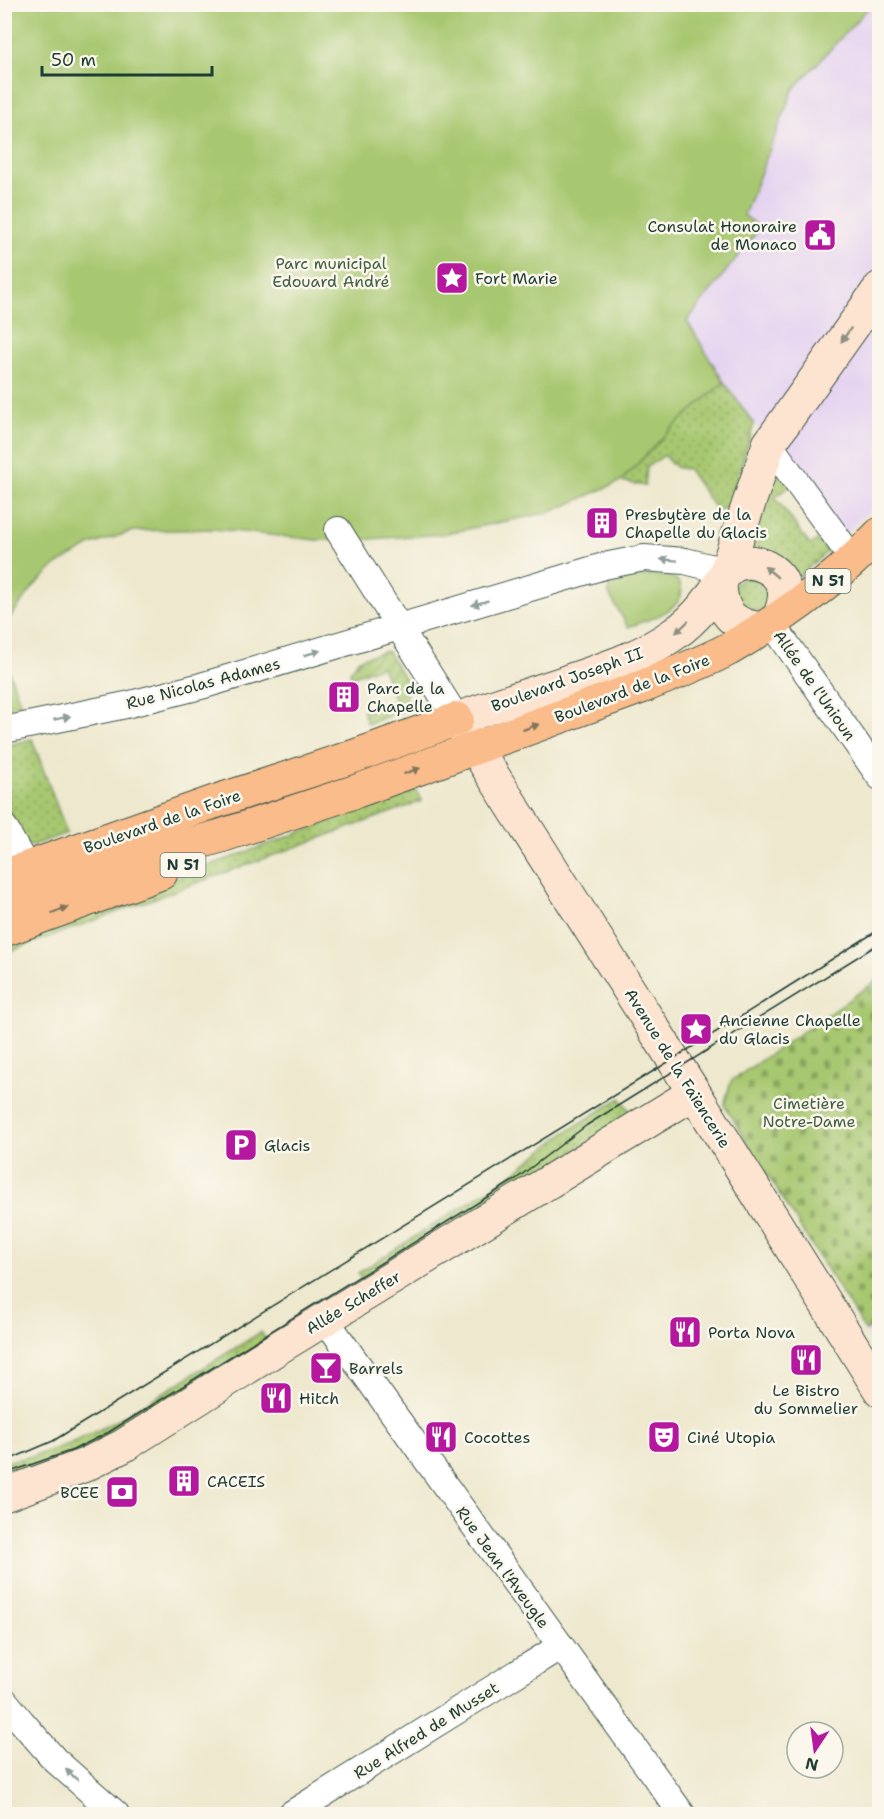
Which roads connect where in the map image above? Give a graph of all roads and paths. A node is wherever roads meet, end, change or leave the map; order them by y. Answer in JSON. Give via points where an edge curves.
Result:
{"nodes":[{"id":1,"x":879,"y":288,"type":"edge"},
{"id":2,"x":769,"y":444,"type":"junction"},
{"id":3,"x":338,"y":530,"type":"dead end"},
{"id":4,"x":879,"y":534,"type":"edge"},
{"id":5,"x":854,"y":561,"type":"junction"},
{"id":6,"x":723,"y":577,"type":"junction"},
{"id":7,"x":771,"y":622,"type":"junction"},
{"id":8,"x":400,"y":628,"type":"junction"},
{"id":9,"x":458,"y":719,"type":"junction"},
{"id":10,"x":4,"y":730,"type":"edge"},
{"id":11,"x":476,"y":747,"type":"junction"},
{"id":12,"x":355,"y":756,"type":"junction"},
{"id":13,"x":879,"y":777,"type":"edge"},
{"id":14,"x":357,"y":791,"type":"junction"},
{"id":15,"x":4,"y":827,"type":"edge"},
{"id":16,"x":16,"y":872,"type":"edge"},
{"id":17,"x":90,"y":873,"type":"junction"},
{"id":18,"x":4,"y":903,"type":"edge"},
{"id":19,"x":4,"y":930,"type":"edge"},
{"id":20,"x":694,"y":1093,"type":"junction"},
{"id":21,"x":325,"y":1319,"type":"junction"},
{"id":22,"x":879,"y":1390,"type":"edge"},
{"id":23,"x":4,"y":1495,"type":"edge"},
{"id":24,"x":561,"y":1646,"type":"junction"},
{"id":25,"x":4,"y":1700,"type":"edge"},
{"id":26,"x":116,"y":1815,"type":"edge"},
{"id":27,"x":291,"y":1815,"type":"edge"},
{"id":28,"x":682,"y":1815,"type":"edge"}],
"edges":[{"from":1,"to":2,"type":"main road","name":"Boulevard Joseph II","one_way":true},
{"from":2,"to":5,"type":"street"},
{"from":2,"to":6,"type":"main road","name":"Boulevard Joseph II"},
{"from":3,"to":8,"type":"street"},
{"from":4,"to":5,"type":"main road","name":"Boulevard de la Foire","number":"N 51"},
{"from":5,"to":7,"type":"main road","name":"Boulevard de la Foire","number":"N 51"},
{"from":6,"to":7,"type":"main road","via":[[720,598],[735,621],[747,627]]},
{"from":7,"to":6,"type":"main road","one_way":true,"via":[[784,603],[784,589],[767,566],[739,564]]},
{"from":6,"to":8,"type":"street","name":"Rue Nicolas Adames","one_way":true,"via":[[685,561],[644,558],[604,566]]},
{"from":6,"to":9,"type":"main road","name":"Boulevard Joseph II","one_way":true,"via":[[702,608],[676,633],[647,650]]},
{"from":11,"to":7,"type":"main road","name":"Boulevard de la Foire","number":"N 51","one_way":true,"via":[[688,668]]},
{"from":7,"to":13,"type":"street","name":"Allée de l'Unioun"},
{"from":8,"to":9,"type":"street"},
{"from":10,"to":8,"type":"street","name":"Rue Nicolas Adames","one_way":true,"via":[[201,686]]},
{"from":9,"to":11,"type":"main road","name":"Avenue de la Faïencerie"},
{"from":9,"to":12,"type":"main road","name":"Boulevard de la Foire","number":"N 51"},
{"from":14,"to":11,"type":"main road","name":"Boulevard de la Foire","number":"N 51","one_way":true},
{"from":11,"to":20,"type":"main road","name":"Avenue de la Faïencerie"},
{"from":12,"to":16,"type":"main road","name":"Boulevard de la Foire","number":"N 51"},
{"from":12,"to":17,"type":"main road","name":"Boulevard de la Foire","number":"N 51"},
{"from":14,"to":17,"type":"main road","name":"Boulevard de la Foire","number":"N 51","via":[[221,836]]},
{"from":19,"to":14,"type":"main road","name":"Boulevard de la Foire","number":"N 51","one_way":true,"via":[[227,850]]},
{"from":15,"to":16,"type":"street"},
{"from":17,"to":18,"type":"main road","name":"Boulevard de la Foire","number":"N 51"},
{"from":20,"to":21,"type":"main road","name":"Allée Scheffer"},
{"from":20,"to":22,"type":"main road","name":"Avenue de la Faïencerie"},
{"from":21,"to":23,"type":"main road","name":"Allée Scheffer","via":[[123,1446],[85,1465]]},
{"from":21,"to":24,"type":"street","name":"Rue Jean l'Aveugle"},
{"from":24,"to":27,"type":"street","name":"Rue Alfred de Musset"},
{"from":24,"to":28,"type":"street","name":"Rue Jean l'Aveugle"},
{"from":26,"to":25,"type":"street","one_way":true,"via":[[56,1760]]}]}
